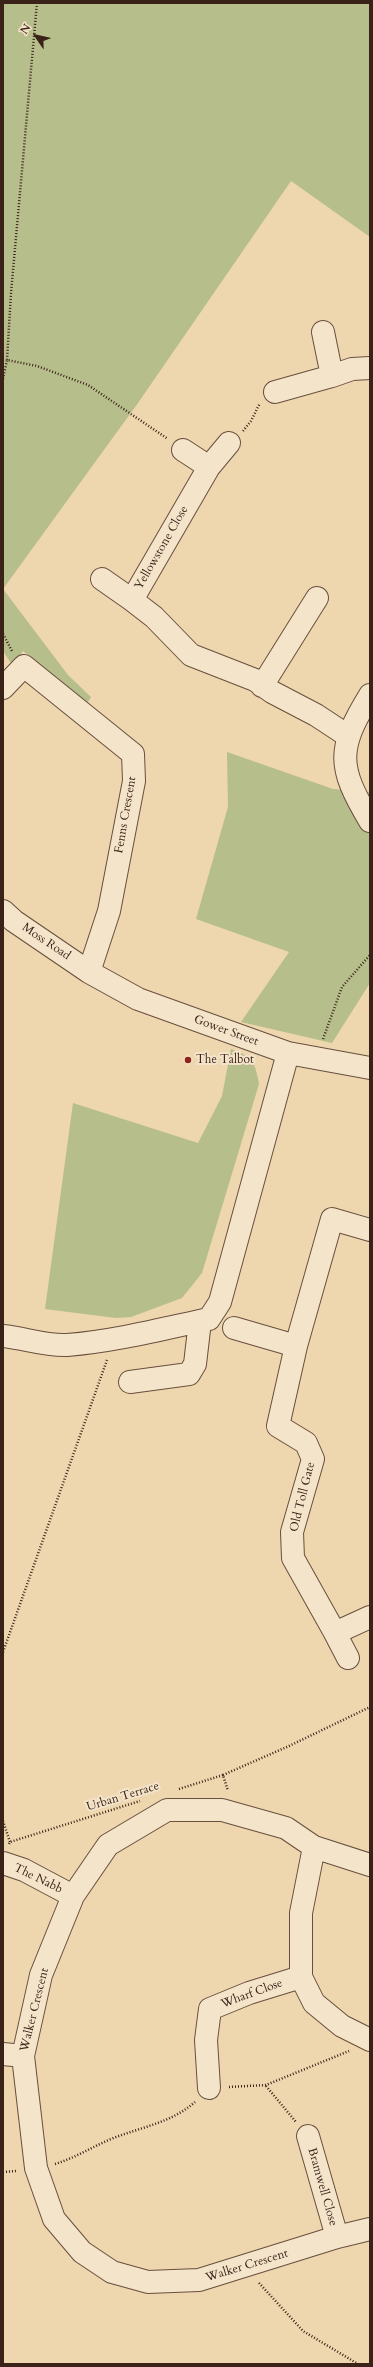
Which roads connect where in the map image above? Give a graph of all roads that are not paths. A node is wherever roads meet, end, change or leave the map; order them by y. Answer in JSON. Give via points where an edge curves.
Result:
{"nodes":[{"id":1,"x":323,"y":332,"type":"dead end"},
{"id":2,"x":370,"y":368,"type":"edge"},
{"id":3,"x":332,"y":376,"type":"junction"},
{"id":4,"x":275,"y":392,"type":"road end"},
{"id":5,"x":229,"y":442,"type":"road end"},
{"id":6,"x":183,"y":450,"type":"road end"},
{"id":7,"x":209,"y":468,"type":"junction"},
{"id":8,"x":102,"y":579,"type":"dead end"},
{"id":9,"x":317,"y":598,"type":"dead end"},
{"id":10,"x":132,"y":600,"type":"junction"},
{"id":11,"x":262,"y":686,"type":"junction"},
{"id":12,"x":3,"y":688,"type":"edge"},
{"id":13,"x":370,"y":695,"type":"edge"},
{"id":14,"x":348,"y":736,"type":"junction"},
{"id":15,"x":370,"y":821,"type":"edge"},
{"id":16,"x":3,"y":911,"type":"edge"},
{"id":17,"x":90,"y":972,"type":"junction"},
{"id":18,"x":288,"y":1053,"type":"junction"},
{"id":19,"x":370,"y":1068,"type":"edge"},
{"id":20,"x":370,"y":1230,"type":"edge"},
{"id":21,"x":200,"y":1321,"type":"junction"},
{"id":22,"x":234,"y":1328,"type":"dead end"},
{"id":23,"x":3,"y":1336,"type":"edge"},
{"id":24,"x":296,"y":1346,"type":"junction"},
{"id":25,"x":130,"y":1382,"type":"dead end"},
{"id":26,"x":370,"y":1617,"type":"edge"},
{"id":27,"x":335,"y":1633,"type":"junction"},
{"id":28,"x":348,"y":1658,"type":"dead end"},
{"id":29,"x":314,"y":1847,"type":"junction"},
{"id":30,"x":5,"y":1856,"type":"edge"},
{"id":31,"x":370,"y":1865,"type":"edge"},
{"id":32,"x":73,"y":1896,"type":"junction"},
{"id":33,"x":301,"y":1977,"type":"junction"},
{"id":34,"x":368,"y":2039,"type":"edge"},
{"id":35,"x":13,"y":2055,"type":"edge"},
{"id":36,"x":209,"y":2088,"type":"road end"},
{"id":37,"x":308,"y":2136,"type":"road end"},
{"id":38,"x":370,"y":2229,"type":"edge"},
{"id":39,"x":337,"y":2237,"type":"junction"}],
"edges":[{"from":1,"to":3,"type":"street"},
{"from":2,"to":3,"type":"street"},
{"from":3,"to":4,"type":"street"},
{"from":5,"to":7,"type":"street","name":"Yellowstone Close"},
{"from":6,"to":7,"type":"street"},
{"from":7,"to":10,"type":"street","name":"Yellowstone Close"},
{"from":8,"to":10,"type":"street"},
{"from":9,"to":11,"type":"street"},
{"from":10,"to":11,"type":"street","name":"Yellowstone Close","via":[[154,616],[192,655],[255,680]]},
{"from":11,"to":14,"type":"street","name":"Yellowstone Close"},
{"from":12,"to":17,"type":"street","name":"Fenns Crescent","via":[[24,666],[133,754],[134,781],[109,911]]},
{"from":13,"to":14,"type":"street"},
{"from":14,"to":15,"type":"street","via":[[345,754],[347,773],[354,793]]},
{"from":16,"to":17,"type":"street","name":"Moss Road"},
{"from":17,"to":18,"type":"street","name":"Gower Street","via":[[138,1000]]},
{"from":18,"to":19,"type":"street","name":"Gower Street"},
{"from":18,"to":21,"type":"street","via":[[220,1302],[209,1319]]},
{"from":20,"to":24,"type":"street","name":"Old Toll Gate","via":[[332,1219]]},
{"from":21,"to":23,"type":"street","via":[[114,1339],[67,1345],[43,1344]]},
{"from":21,"to":25,"type":"street","via":[[195,1364],[189,1374]]},
{"from":22,"to":24,"type":"street"},
{"from":24,"to":27,"type":"street","name":"Old Toll Gate","via":[[278,1426],[306,1443],[313,1459],[292,1532],[293,1558]]},
{"from":26,"to":27,"type":"street"},
{"from":27,"to":28,"type":"street","name":"Old Toll Gate"},
{"from":29,"to":31,"type":"street","name":"Walker Crescent"},
{"from":29,"to":32,"type":"street","name":"Walker Crescent","via":[[286,1828],[235,1813],[222,1810],[167,1810],[108,1845]]},
{"from":29,"to":33,"type":"street","via":[[301,1913]]},
{"from":30,"to":32,"type":"street","name":"The Nabb","via":[[24,1870]]},
{"from":32,"to":35,"type":"street","name":"Walker Crescent","via":[[41,1975]]},
{"from":33,"to":34,"type":"street","via":[[314,2003],[342,2026]]},
{"from":33,"to":36,"type":"street","name":"Wharf Close","via":[[210,2009],[206,2040]]},
{"from":35,"to":39,"type":"street","name":"Walker Crescent","via":[[36,2169],[54,2218],[82,2252],[112,2272],[148,2282],[199,2280]]},
{"from":37,"to":39,"type":"street","name":"Bramwell Close"},
{"from":38,"to":39,"type":"street","name":"Walker Crescent"}]}
